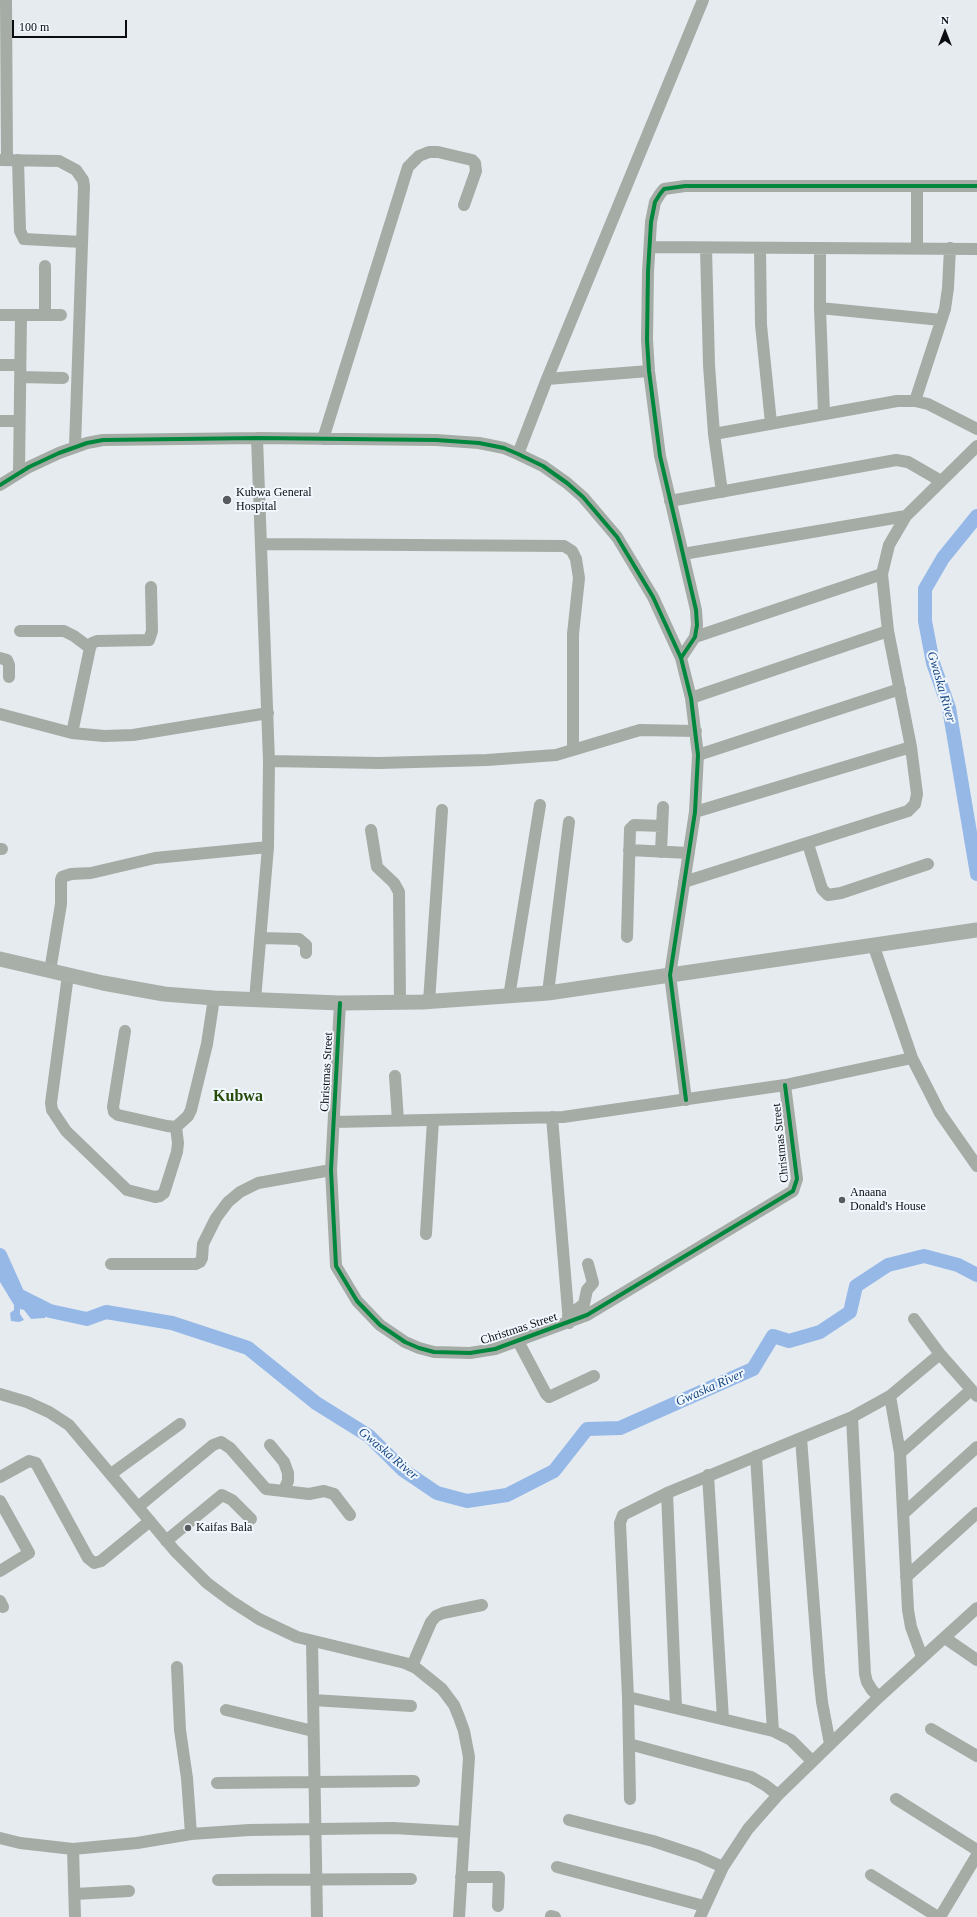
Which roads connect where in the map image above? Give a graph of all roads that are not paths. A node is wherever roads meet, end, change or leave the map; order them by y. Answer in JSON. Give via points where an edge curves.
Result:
{"nodes":[{"id":1,"x":6,"y":0,"type":"edge"},
{"id":2,"x":703,"y":0,"type":"edge"},
{"id":3,"x":8,"y":160,"type":"edge"},
{"id":4,"x":917,"y":186,"type":"junction"},
{"id":5,"x":977,"y":186,"type":"edge"},
{"id":6,"x":464,"y":205,"type":"dead end"},
{"id":7,"x":82,"y":242,"type":"junction"},
{"id":8,"x":650,"y":247,"type":"junction"},
{"id":9,"x":706,"y":248,"type":"junction"},
{"id":10,"x":760,"y":248,"type":"junction"},
{"id":11,"x":820,"y":248,"type":"junction"},
{"id":12,"x":917,"y":248,"type":"junction"},
{"id":13,"x":950,"y":248,"type":"junction"},
{"id":14,"x":977,"y":249,"type":"edge"},
{"id":15,"x":45,"y":266,"type":"dead end"},
{"id":16,"x":820,"y":308,"type":"junction"},
{"id":17,"x":0,"y":315,"type":"edge"},
{"id":18,"x":21,"y":315,"type":"junction"},
{"id":19,"x":45,"y":315,"type":"junction"},
{"id":20,"x":61,"y":315,"type":"dead end"},
{"id":21,"x":941,"y":320,"type":"junction"},
{"id":22,"x":0,"y":365,"type":"edge"},
{"id":23,"x":20,"y":371,"type":"junction"},
{"id":24,"x":649,"y":371,"type":"junction"},
{"id":25,"x":63,"y":378,"type":"dead end"},
{"id":26,"x":547,"y":379,"type":"junction"},
{"id":27,"x":915,"y":401,"type":"junction"},
{"id":28,"x":824,"y":414,"type":"junction"},
{"id":29,"x":0,"y":421,"type":"edge"},
{"id":30,"x":19,"y":421,"type":"junction"},
{"id":31,"x":771,"y":423,"type":"junction"},
{"id":32,"x":977,"y":428,"type":"edge"},
{"id":33,"x":714,"y":434,"type":"junction"},
{"id":34,"x":256,"y":438,"type":"junction"},
{"id":35,"x":323,"y":439,"type":"junction"},
{"id":36,"x":75,"y":446,"type":"junction"},
{"id":37,"x":977,"y":446,"type":"edge"},
{"id":38,"x":518,"y":454,"type":"junction"},
{"id":39,"x":19,"y":473,"type":"junction"},
{"id":40,"x":941,"y":481,"type":"junction"},
{"id":41,"x":0,"y":485,"type":"edge"},
{"id":42,"x":722,"y":492,"type":"junction"},
{"id":43,"x":670,"y":501,"type":"junction"},
{"id":44,"x":906,"y":516,"type":"junction"},
{"id":45,"x":261,"y":544,"type":"junction"},
{"id":46,"x":683,"y":554,"type":"junction"},
{"id":47,"x":882,"y":574,"type":"junction"},
{"id":48,"x":151,"y":587,"type":"dead end"},
{"id":49,"x":20,"y":631,"type":"dead end"},
{"id":50,"x":888,"y":631,"type":"junction"},
{"id":51,"x":695,"y":637,"type":"junction"},
{"id":52,"x":90,"y":648,"type":"junction"},
{"id":53,"x":0,"y":658,"type":"edge"},
{"id":54,"x":681,"y":658,"type":"junction"},
{"id":55,"x":9,"y":677,"type":"dead end"},
{"id":56,"x":900,"y":689,"type":"junction"},
{"id":57,"x":692,"y":698,"type":"junction"},
{"id":58,"x":268,"y":712,"type":"junction"},
{"id":59,"x":0,"y":714,"type":"edge"},
{"id":60,"x":696,"y":731,"type":"junction"},
{"id":61,"x":72,"y":733,"type":"junction"},
{"id":62,"x":911,"y":747,"type":"junction"},
{"id":63,"x":573,"y":749,"type":"junction"},
{"id":64,"x":698,"y":755,"type":"junction"},
{"id":65,"x":269,"y":761,"type":"junction"},
{"id":66,"x":540,"y":805,"type":"dead end"},
{"id":67,"x":663,"y":807,"type":"dead end"},
{"id":68,"x":442,"y":810,"type":"dead end"},
{"id":69,"x":695,"y":812,"type":"junction"},
{"id":70,"x":569,"y":822,"type":"dead end"},
{"id":71,"x":662,"y":826,"type":"junction"},
{"id":72,"x":371,"y":830,"type":"dead end"},
{"id":73,"x":808,"y":844,"type":"junction"},
{"id":74,"x":268,"y":847,"type":"junction"},
{"id":75,"x":629,"y":850,"type":"junction"},
{"id":76,"x":661,"y":852,"type":"junction"},
{"id":77,"x":689,"y":853,"type":"junction"},
{"id":78,"x":928,"y":864,"type":"dead end"},
{"id":79,"x":684,"y":882,"type":"junction"},
{"id":80,"x":977,"y":930,"type":"edge"},
{"id":81,"x":627,"y":937,"type":"dead end"},
{"id":82,"x":261,"y":938,"type":"junction"},
{"id":83,"x":873,"y":944,"type":"junction"},
{"id":84,"x":306,"y":953,"type":"dead end"},
{"id":85,"x":0,"y":959,"type":"edge"},
{"id":86,"x":50,"y":971,"type":"junction"},
{"id":87,"x":68,"y":975,"type":"junction"},
{"id":88,"x":670,"y":975,"type":"junction"},
{"id":89,"x":548,"y":993,"type":"junction"},
{"id":90,"x":509,"y":997,"type":"junction"},
{"id":91,"x":214,"y":998,"type":"junction"},
{"id":92,"x":255,"y":1000,"type":"junction"},
{"id":93,"x":429,"y":1002,"type":"junction"},
{"id":94,"x":340,"y":1003,"type":"junction"},
{"id":95,"x":400,"y":1003,"type":"junction"},
{"id":96,"x":125,"y":1031,"type":"dead end"},
{"id":97,"x":912,"y":1058,"type":"junction"},
{"id":98,"x":395,"y":1076,"type":"dead end"},
{"id":99,"x":785,"y":1085,"type":"junction"},
{"id":100,"x":686,"y":1100,"type":"junction"},
{"id":101,"x":552,"y":1117,"type":"junction"},
{"id":102,"x":433,"y":1120,"type":"junction"},
{"id":103,"x":398,"y":1121,"type":"junction"},
{"id":104,"x":334,"y":1122,"type":"junction"},
{"id":105,"x":176,"y":1127,"type":"junction"},
{"id":106,"x":977,"y":1166,"type":"edge"},
{"id":107,"x":331,"y":1170,"type":"junction"},
{"id":108,"x":426,"y":1234,"type":"dead end"},
{"id":109,"x":111,"y":1264,"type":"dead end"},
{"id":110,"x":588,"y":1264,"type":"dead end"},
{"id":111,"x":569,"y":1320,"type":"junction"},
{"id":112,"x":914,"y":1320,"type":"dead end"},
{"id":113,"x":518,"y":1341,"type":"junction"},
{"id":114,"x":940,"y":1354,"type":"junction"},
{"id":115,"x":594,"y":1376,"type":"dead end"},
{"id":116,"x":974,"y":1393,"type":"edge"},
{"id":117,"x":0,"y":1394,"type":"edge"},
{"id":118,"x":890,"y":1396,"type":"junction"},
{"id":119,"x":852,"y":1417,"type":"junction"},
{"id":120,"x":180,"y":1424,"type":"dead end"},
{"id":121,"x":801,"y":1438,"type":"junction"},
{"id":122,"x":270,"y":1445,"type":"dead end"},
{"id":123,"x":977,"y":1447,"type":"edge"},
{"id":124,"x":900,"y":1453,"type":"junction"},
{"id":125,"x":756,"y":1456,"type":"junction"},
{"id":126,"x":111,"y":1474,"type":"junction"},
{"id":127,"x":708,"y":1475,"type":"junction"},
{"id":128,"x":0,"y":1477,"type":"edge"},
{"id":129,"x":284,"y":1490,"type":"junction"},
{"id":130,"x":667,"y":1493,"type":"junction"},
{"id":131,"x":0,"y":1501,"type":"edge"},
{"id":132,"x":138,"y":1507,"type":"junction"},
{"id":133,"x":904,"y":1513,"type":"junction"},
{"id":134,"x":977,"y":1513,"type":"edge"},
{"id":135,"x":350,"y":1515,"type":"dead end"},
{"id":136,"x":251,"y":1518,"type":"dead end"},
{"id":137,"x":150,"y":1521,"type":"junction"},
{"id":138,"x":166,"y":1541,"type":"junction"},
{"id":139,"x":0,"y":1571,"type":"edge"},
{"id":140,"x":906,"y":1577,"type":"junction"},
{"id":141,"x":482,"y":1605,"type":"dead end"},
{"id":142,"x":977,"y":1608,"type":"edge"},
{"id":143,"x":945,"y":1638,"type":"junction"},
{"id":144,"x":312,"y":1641,"type":"junction"},
{"id":145,"x":922,"y":1657,"type":"junction"},
{"id":146,"x":977,"y":1660,"type":"edge"},
{"id":147,"x":412,"y":1666,"type":"junction"},
{"id":148,"x":177,"y":1667,"type":"dead end"},
{"id":149,"x":628,"y":1697,"type":"junction"},
{"id":150,"x":879,"y":1697,"type":"junction"},
{"id":151,"x":313,"y":1700,"type":"junction"},
{"id":152,"x":411,"y":1706,"type":"dead end"},
{"id":153,"x":676,"y":1708,"type":"junction"},
{"id":154,"x":226,"y":1710,"type":"dead end"},
{"id":155,"x":723,"y":1719,"type":"junction"},
{"id":156,"x":931,"y":1729,"type":"dead end"},
{"id":157,"x":314,"y":1731,"type":"junction"},
{"id":158,"x":773,"y":1731,"type":"junction"},
{"id":159,"x":629,"y":1744,"type":"junction"},
{"id":160,"x":830,"y":1744,"type":"junction"},
{"id":161,"x":977,"y":1756,"type":"edge"},
{"id":162,"x":812,"y":1761,"type":"junction"},
{"id":163,"x":315,"y":1781,"type":"junction"},
{"id":164,"x":414,"y":1781,"type":"dead end"},
{"id":165,"x":217,"y":1783,"type":"dead end"},
{"id":166,"x":778,"y":1795,"type":"junction"},
{"id":167,"x":630,"y":1799,"type":"dead end"},
{"id":168,"x":896,"y":1799,"type":"dead end"},
{"id":169,"x":569,"y":1820,"type":"dead end"},
{"id":170,"x":316,"y":1829,"type":"junction"},
{"id":171,"x":464,"y":1832,"type":"junction"},
{"id":172,"x":191,"y":1834,"type":"junction"},
{"id":173,"x":0,"y":1838,"type":"edge"},
{"id":174,"x":73,"y":1849,"type":"junction"},
{"id":175,"x":977,"y":1850,"type":"edge"},
{"id":176,"x":977,"y":1855,"type":"edge"},
{"id":177,"x":557,"y":1867,"type":"dead end"},
{"id":178,"x":723,"y":1867,"type":"junction"},
{"id":179,"x":871,"y":1875,"type":"dead end"},
{"id":180,"x":461,"y":1877,"type":"junction"},
{"id":181,"x":411,"y":1879,"type":"dead end"},
{"id":182,"x":218,"y":1880,"type":"dead end"},
{"id":183,"x":317,"y":1880,"type":"junction"},
{"id":184,"x":129,"y":1891,"type":"dead end"},
{"id":185,"x":75,"y":1894,"type":"junction"},
{"id":186,"x":498,"y":1906,"type":"dead end"},
{"id":187,"x":702,"y":1912,"type":"edge"},
{"id":188,"x":76,"y":1917,"type":"edge"},
{"id":189,"x":317,"y":1917,"type":"edge"},
{"id":190,"x":459,"y":1917,"type":"edge"},
{"id":191,"x":939,"y":1917,"type":"edge"}],
"edges":[{"from":1,"to":3,"type":"street"},
{"from":2,"to":26,"type":"street"},
{"from":3,"to":7,"type":"street","via":[[20,231],[24,239]]},
{"from":3,"to":7,"type":"street","via":[[59,161],[71,166],[80,175],[84,186]]},
{"from":4,"to":5,"type":"street"},
{"from":4,"to":8,"type":"street","via":[[672,187],[664,189],[655,202]]},
{"from":4,"to":12,"type":"street"},
{"from":6,"to":35,"type":"street","via":[[476,171],[472,160],[429,152],[419,156],[408,167]]},
{"from":7,"to":36,"type":"street"},
{"from":8,"to":9,"type":"street"},
{"from":8,"to":24,"type":"street","via":[[647,340]]},
{"from":9,"to":10,"type":"street"},
{"from":9,"to":33,"type":"street","via":[[709,365]]},
{"from":10,"to":11,"type":"street"},
{"from":10,"to":31,"type":"street","via":[[761,325]]},
{"from":11,"to":12,"type":"street"},
{"from":11,"to":16,"type":"street"},
{"from":12,"to":13,"type":"street"},
{"from":13,"to":14,"type":"street"},
{"from":13,"to":21,"type":"street","via":[[948,288]]},
{"from":15,"to":19,"type":"street"},
{"from":16,"to":21,"type":"street"},
{"from":16,"to":28,"type":"street"},
{"from":17,"to":18,"type":"street"},
{"from":18,"to":19,"type":"street"},
{"from":18,"to":23,"type":"street"},
{"from":19,"to":20,"type":"street"},
{"from":21,"to":27,"type":"street"},
{"from":22,"to":23,"type":"street"},
{"from":23,"to":25,"type":"street"},
{"from":23,"to":30,"type":"street"},
{"from":24,"to":26,"type":"street"},
{"from":24,"to":43,"type":"street","via":[[659,449]]},
{"from":26,"to":38,"type":"street"},
{"from":27,"to":28,"type":"street","via":[[897,401]]},
{"from":27,"to":32,"type":"street","via":[[928,404]]},
{"from":28,"to":31,"type":"street"},
{"from":29,"to":30,"type":"street"},
{"from":30,"to":39,"type":"street"},
{"from":31,"to":33,"type":"street"},
{"from":33,"to":42,"type":"street"},
{"from":34,"to":35,"type":"street"},
{"from":34,"to":36,"type":"street","via":[[114,439]]},
{"from":34,"to":45,"type":"street"},
{"from":35,"to":38,"type":"street","via":[[457,441],[504,448]]},
{"from":36,"to":39,"type":"street"},
{"from":37,"to":40,"type":"street"},
{"from":38,"to":54,"type":"street","via":[[543,466],[566,483],[582,497],[617,537],[653,597]]},
{"from":39,"to":41,"type":"street"},
{"from":40,"to":42,"type":"street","via":[[908,462],[896,460]]},
{"from":40,"to":44,"type":"street"},
{"from":42,"to":43,"type":"street"},
{"from":43,"to":46,"type":"street"},
{"from":44,"to":46,"type":"street"},
{"from":44,"to":47,"type":"street","via":[[889,545]]},
{"from":45,"to":58,"type":"street"},
{"from":45,"to":63,"type":"street","via":[[564,546],[576,559],[579,578],[573,634]]},
{"from":46,"to":51,"type":"street","via":[[696,610]]},
{"from":47,"to":50,"type":"street"},
{"from":47,"to":51,"type":"street"},
{"from":48,"to":52,"type":"street","via":[[152,631],[149,640],[97,641],[92,643]]},
{"from":49,"to":52,"type":"street","via":[[64,631]]},
{"from":50,"to":56,"type":"street"},
{"from":50,"to":57,"type":"street"},
{"from":51,"to":54,"type":"street"},
{"from":52,"to":61,"type":"street"},
{"from":53,"to":55,"type":"street","via":[[7,660],[9,664]]},
{"from":54,"to":57,"type":"street"},
{"from":56,"to":62,"type":"street"},
{"from":56,"to":64,"type":"street"},
{"from":57,"to":60,"type":"street"},
{"from":58,"to":61,"type":"street","via":[[133,734],[104,736]]},
{"from":58,"to":65,"type":"street"},
{"from":59,"to":61,"type":"street"},
{"from":60,"to":63,"type":"street","via":[[640,730]]},
{"from":60,"to":64,"type":"street"},
{"from":62,"to":69,"type":"street"},
{"from":62,"to":73,"type":"street","via":[[917,794],[912,808]]},
{"from":63,"to":65,"type":"street","via":[[556,755],[487,760],[379,763]]},
{"from":64,"to":69,"type":"street"},
{"from":65,"to":74,"type":"street"},
{"from":66,"to":90,"type":"street"},
{"from":67,"to":71,"type":"street"},
{"from":68,"to":93,"type":"street"},
{"from":69,"to":77,"type":"street"},
{"from":70,"to":89,"type":"street"},
{"from":71,"to":75,"type":"street","via":[[634,825],[630,829]]},
{"from":71,"to":76,"type":"street"},
{"from":72,"to":95,"type":"street","via":[[377,868],[394,883],[399,892]]},
{"from":73,"to":78,"type":"street","via":[[822,889],[828,895]]},
{"from":73,"to":79,"type":"street"},
{"from":74,"to":82,"type":"street"},
{"from":74,"to":86,"type":"street","via":[[155,858],[91,873],[66,875],[61,880],[61,904]]},
{"from":75,"to":76,"type":"street"},
{"from":75,"to":81,"type":"street"},
{"from":76,"to":77,"type":"street"},
{"from":77,"to":79,"type":"street"},
{"from":79,"to":88,"type":"street"},
{"from":80,"to":83,"type":"main road"},
{"from":82,"to":84,"type":"street","via":[[299,939],[306,945]]},
{"from":82,"to":92,"type":"street"},
{"from":83,"to":88,"type":"main road"},
{"from":83,"to":97,"type":"street"},
{"from":85,"to":86,"type":"main road"},
{"from":86,"to":87,"type":"main road"},
{"from":87,"to":91,"type":"main road","via":[[164,994]]},
{"from":87,"to":105,"type":"street","via":[[51,1103],[52,1110],[66,1131],[124,1187],[155,1197],[164,1193],[177,1152]]},
{"from":88,"to":89,"type":"main road"},
{"from":88,"to":100,"type":"street"},
{"from":89,"to":90,"type":"main road"},
{"from":90,"to":93,"type":"main road"},
{"from":91,"to":92,"type":"main road"},
{"from":91,"to":105,"type":"street","via":[[207,1044],[191,1110]]},
{"from":92,"to":94,"type":"main road"},
{"from":93,"to":95,"type":"main road"},
{"from":94,"to":95,"type":"main road"},
{"from":94,"to":104,"type":"street","name":"Christmas Street"},
{"from":96,"to":105,"type":"street","via":[[114,1112]]},
{"from":97,"to":99,"type":"street"},
{"from":97,"to":106,"type":"street","via":[[940,1113]]},
{"from":98,"to":103,"type":"street"},
{"from":99,"to":100,"type":"street"},
{"from":99,"to":111,"type":"street","name":"Christmas Street","via":[[797,1179],[793,1191],[606,1305]]},
{"from":100,"to":101,"type":"street"},
{"from":101,"to":102,"type":"street"},
{"from":101,"to":111,"type":"street"},
{"from":102,"to":103,"type":"street"},
{"from":102,"to":108,"type":"street"},
{"from":103,"to":104,"type":"street"},
{"from":104,"to":107,"type":"street","name":"Christmas Street"},
{"from":107,"to":109,"type":"street","via":[[258,1183],[240,1192],[228,1202],[216,1218],[203,1244],[202,1258],[196,1264]]},
{"from":107,"to":113,"type":"street","name":"Christmas Street","via":[[336,1266],[357,1301],[380,1325],[405,1342],[434,1352],[470,1353],[495,1349]]},
{"from":110,"to":111,"type":"street","via":[[593,1283],[587,1290],[584,1304]]},
{"from":111,"to":113,"type":"street","name":"Christmas Street"},
{"from":112,"to":114,"type":"street"},
{"from":113,"to":115,"type":"street","via":[[549,1397]]},
{"from":114,"to":116,"type":"street"},
{"from":114,"to":118,"type":"street"},
{"from":116,"to":124,"type":"street"},
{"from":117,"to":126,"type":"street","via":[[27,1402],[69,1425]]},
{"from":118,"to":119,"type":"street"},
{"from":118,"to":124,"type":"street"},
{"from":119,"to":121,"type":"street"},
{"from":119,"to":150,"type":"street","via":[[865,1674],[872,1690]]},
{"from":120,"to":126,"type":"street"},
{"from":121,"to":125,"type":"street"},
{"from":121,"to":160,"type":"street","via":[[819,1674]]},
{"from":122,"to":129,"type":"street","via":[[284,1462],[288,1472]]},
{"from":123,"to":133,"type":"street"},
{"from":124,"to":133,"type":"street"},
{"from":125,"to":127,"type":"street"},
{"from":125,"to":158,"type":"street"},
{"from":126,"to":132,"type":"street"},
{"from":127,"to":130,"type":"street"},
{"from":127,"to":155,"type":"street"},
{"from":128,"to":137,"type":"street","via":[[29,1461],[36,1463],[88,1558],[94,1563]]},
{"from":129,"to":132,"type":"street","via":[[266,1489],[230,1448],[221,1442],[213,1445]]},
{"from":129,"to":135,"type":"street","via":[[309,1494],[324,1491],[334,1494]]},
{"from":130,"to":149,"type":"street","via":[[628,1512],[620,1519]]},
{"from":130,"to":153,"type":"street"},
{"from":131,"to":139,"type":"street","via":[[29,1553]]},
{"from":132,"to":137,"type":"street"},
{"from":133,"to":140,"type":"street"},
{"from":134,"to":140,"type":"street"},
{"from":136,"to":138,"type":"street","via":[[222,1494]]},
{"from":137,"to":138,"type":"street"},
{"from":138,"to":144,"type":"street","via":[[196,1573],[231,1601],[259,1619]]},
{"from":140,"to":145,"type":"street","via":[[911,1628]]},
{"from":141,"to":147,"type":"street","via":[[436,1616]]},
{"from":142,"to":143,"type":"street"},
{"from":143,"to":145,"type":"street"},
{"from":143,"to":146,"type":"street"},
{"from":144,"to":147,"type":"street","via":[[393,1658]]},
{"from":144,"to":151,"type":"street"},
{"from":145,"to":150,"type":"street"},
{"from":147,"to":171,"type":"street","via":[[430,1678],[448,1698],[459,1716],[464,1731],[469,1757]]},
{"from":148,"to":172,"type":"street","via":[[180,1730]]},
{"from":149,"to":153,"type":"street"},
{"from":149,"to":159,"type":"street"},
{"from":150,"to":160,"type":"street"},
{"from":151,"to":152,"type":"street"},
{"from":151,"to":157,"type":"street"},
{"from":153,"to":155,"type":"street"},
{"from":154,"to":157,"type":"street"},
{"from":155,"to":158,"type":"street"},
{"from":156,"to":161,"type":"street"},
{"from":157,"to":163,"type":"street"},
{"from":158,"to":162,"type":"street","via":[[791,1740]]},
{"from":159,"to":166,"type":"street","via":[[750,1777]]},
{"from":159,"to":167,"type":"street"},
{"from":160,"to":162,"type":"street"},
{"from":162,"to":166,"type":"street"},
{"from":163,"to":164,"type":"street"},
{"from":163,"to":165,"type":"street"},
{"from":163,"to":170,"type":"street"},
{"from":166,"to":178,"type":"street","via":[[748,1828]]},
{"from":168,"to":175,"type":"street"},
{"from":169,"to":178,"type":"street","via":[[653,1841]]},
{"from":170,"to":171,"type":"street","via":[[393,1828]]},
{"from":170,"to":172,"type":"street"},
{"from":170,"to":183,"type":"street"},
{"from":171,"to":180,"type":"street"},
{"from":172,"to":174,"type":"street","via":[[137,1843]]},
{"from":173,"to":174,"type":"street"},
{"from":174,"to":185,"type":"street"},
{"from":176,"to":191,"type":"street"},
{"from":177,"to":187,"type":"street"},
{"from":178,"to":187,"type":"street"},
{"from":179,"to":191,"type":"street"},
{"from":180,"to":186,"type":"street","via":[[499,1877]]},
{"from":180,"to":190,"type":"street"},
{"from":181,"to":183,"type":"street"},
{"from":182,"to":183,"type":"street"},
{"from":183,"to":189,"type":"street"},
{"from":184,"to":185,"type":"street"},
{"from":185,"to":188,"type":"street"}]}
